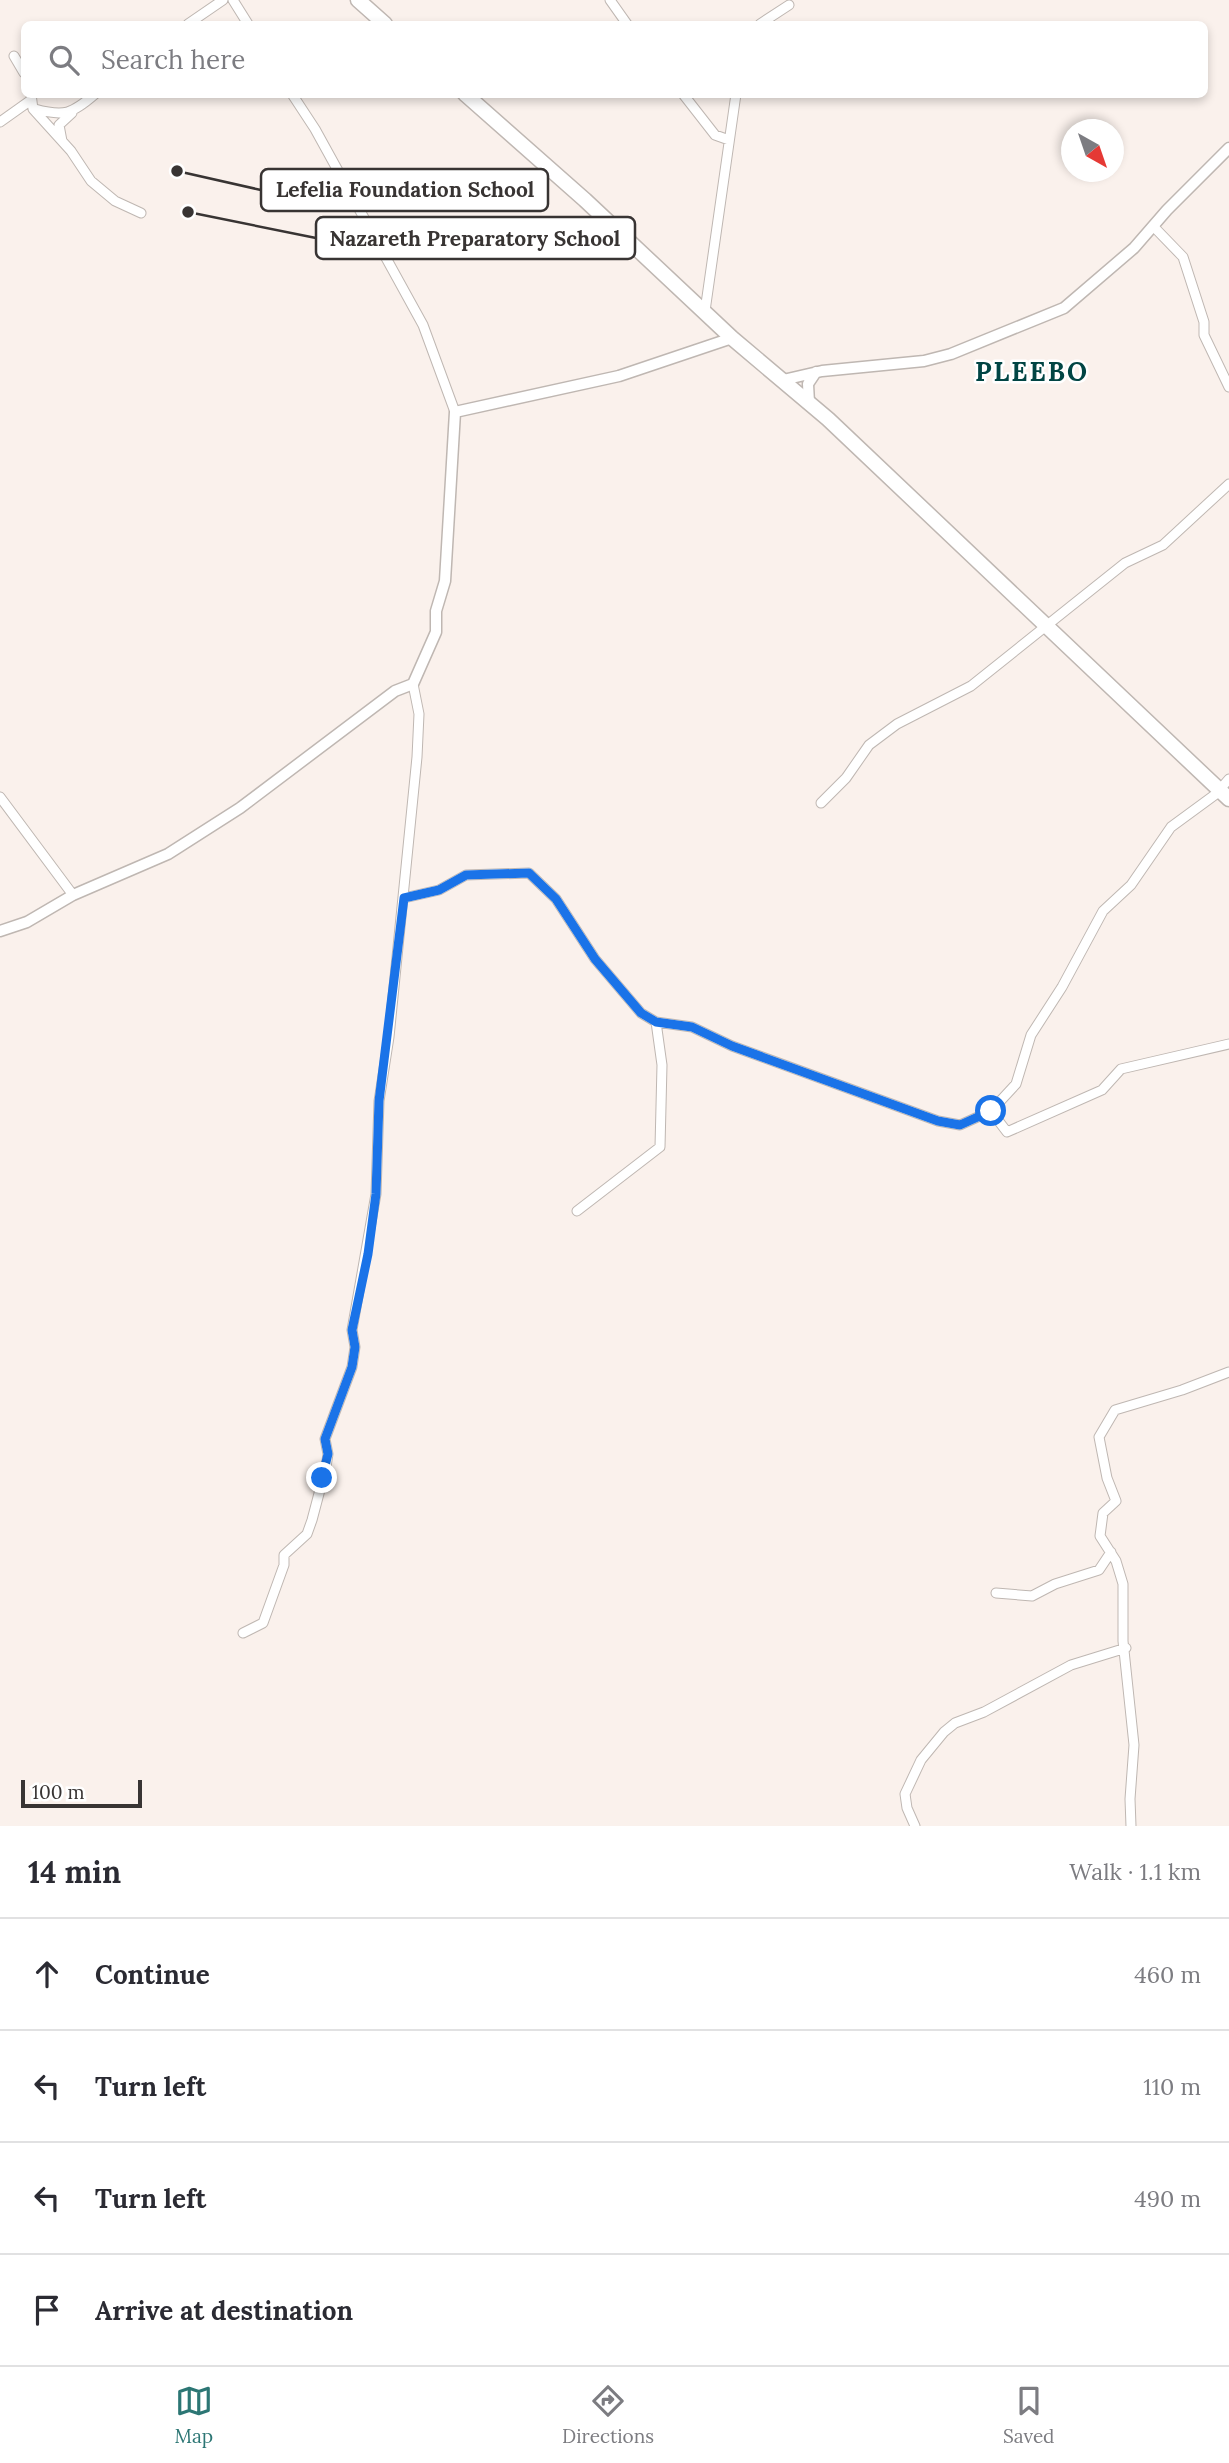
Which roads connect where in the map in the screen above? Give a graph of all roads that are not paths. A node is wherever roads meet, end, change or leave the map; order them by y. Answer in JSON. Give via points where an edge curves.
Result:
{"nodes":[{"id":1,"x":223,"y":0,"type":"edge"},
{"id":2,"x":233,"y":0,"type":"edge"},
{"id":3,"x":358,"y":0,"type":"edge"},
{"id":4,"x":610,"y":0,"type":"edge"},
{"id":5,"x":789,"y":5,"type":"dead end"},
{"id":6,"x":192,"y":21,"type":"edge"},
{"id":7,"x":246,"y":21,"type":"edge"},
{"id":8,"x":382,"y":21,"type":"edge"},
{"id":9,"x":625,"y":21,"type":"edge"},
{"id":10,"x":765,"y":21,"type":"edge"},
{"id":11,"x":14,"y":56,"type":"dead end"},
{"id":12,"x":21,"y":68,"type":"edge"},
{"id":13,"x":90,"y":98,"type":"edge"},
{"id":14,"x":295,"y":98,"type":"edge"},
{"id":15,"x":469,"y":98,"type":"edge"},
{"id":16,"x":686,"y":98,"type":"edge"},
{"id":17,"x":735,"y":98,"type":"edge"},
{"id":18,"x":32,"y":101,"type":"edge"},
{"id":19,"x":72,"y":113,"type":"junction"},
{"id":20,"x":0,"y":122,"type":"edge"},
{"id":21,"x":729,"y":141,"type":"junction"},
{"id":22,"x":62,"y":143,"type":"junction"},
{"id":23,"x":1229,"y":148,"type":"edge"},
{"id":24,"x":141,"y":214,"type":"dead end"},
{"id":25,"x":1153,"y":226,"type":"junction"},
{"id":26,"x":705,"y":311,"type":"junction"},
{"id":27,"x":732,"y":338,"type":"junction"},
{"id":28,"x":816,"y":372,"type":"junction"},
{"id":29,"x":783,"y":380,"type":"junction"},
{"id":30,"x":1229,"y":387,"type":"edge"},
{"id":31,"x":809,"y":403,"type":"junction"},
{"id":32,"x":455,"y":412,"type":"junction"},
{"id":33,"x":1229,"y":484,"type":"edge"},
{"id":34,"x":1044,"y":624,"type":"junction"},
{"id":35,"x":413,"y":684,"type":"junction"},
{"id":36,"x":1226,"y":789,"type":"edge"},
{"id":37,"x":0,"y":797,"type":"edge"},
{"id":38,"x":821,"y":803,"type":"dead end"},
{"id":39,"x":72,"y":895,"type":"junction"},
{"id":40,"x":404,"y":898,"type":"junction"},
{"id":41,"x":0,"y":931,"type":"edge"},
{"id":42,"x":656,"y":1022,"type":"junction"},
{"id":43,"x":1229,"y":1044,"type":"edge"},
{"id":44,"x":991,"y":1111,"type":"junction"},
{"id":45,"x":578,"y":1211,"type":"dead end"},
{"id":46,"x":1229,"y":1372,"type":"edge"},
{"id":47,"x":1111,"y":1552,"type":"junction"},
{"id":48,"x":996,"y":1593,"type":"dead end"},
{"id":49,"x":243,"y":1633,"type":"dead end"},
{"id":50,"x":1126,"y":1648,"type":"junction"},
{"id":51,"x":915,"y":1826,"type":"edge"},
{"id":52,"x":1131,"y":1826,"type":"edge"}],
"edges":[{"from":1,"to":6,"type":"street"},
{"from":2,"to":7,"type":"street"},
{"from":3,"to":8,"type":"highway"},
{"from":4,"to":9,"type":"street"},
{"from":5,"to":10,"type":"street"},
{"from":11,"to":12,"type":"street"},
{"from":13,"to":19,"type":"street"},
{"from":14,"to":32,"type":"street","via":[[423,325]]},
{"from":15,"to":26,"type":"highway"},
{"from":16,"to":21,"type":"street","via":[[715,135]]},
{"from":17,"to":21,"type":"street"},
{"from":18,"to":19,"type":"street","via":[[54,114]]},
{"from":18,"to":20,"type":"street"},
{"from":18,"to":22,"type":"street"},
{"from":19,"to":22,"type":"street","via":[[60,125]]},
{"from":21,"to":26,"type":"street"},
{"from":22,"to":24,"type":"street","via":[[104,193]]},
{"from":23,"to":25,"type":"street"},
{"from":25,"to":28,"type":"street","via":[[1079,297],[1017,329],[925,361]]},
{"from":25,"to":30,"type":"street","via":[[1182,257],[1204,322],[1204,335]]},
{"from":26,"to":27,"type":"highway"},
{"from":27,"to":29,"type":"highway"},
{"from":27,"to":32,"type":"street","via":[[619,376]]},
{"from":28,"to":29,"type":"street"},
{"from":28,"to":31,"type":"street","via":[[808,384]]},
{"from":29,"to":31,"type":"highway"},
{"from":31,"to":34,"type":"highway"},
{"from":32,"to":35,"type":"street","via":[[445,581],[436,611],[436,632]]},
{"from":33,"to":34,"type":"street","via":[[1163,545],[1125,563]]},
{"from":34,"to":36,"type":"highway"},
{"from":34,"to":38,"type":"street","via":[[971,686],[897,724],[869,745]]},
{"from":35,"to":39,"type":"street","via":[[395,691],[240,808],[167,855]]},
{"from":35,"to":40,"type":"street","via":[[419,714]]},
{"from":36,"to":44,"type":"street","via":[[1171,828],[1131,885],[1103,911],[1031,1035],[1016,1084]]},
{"from":37,"to":39,"type":"street"},
{"from":39,"to":41,"type":"street","via":[[27,922]]},
{"from":40,"to":42,"type":"street","via":[[439,890],[466,875],[529,873],[556,899],[612,981],[641,1013]]},
{"from":40,"to":49,"type":"street","via":[[379,1101],[376,1194],[352,1330],[352,1367],[325,1439],[326,1467],[307,1534],[284,1555],[263,1623]]},
{"from":42,"to":44,"type":"street","via":[[692,1027],[938,1121],[960,1125]]},
{"from":42,"to":45,"type":"street","via":[[662,1065],[660,1147]]},
{"from":43,"to":44,"type":"street","via":[[1121,1069],[1102,1090],[1007,1132]]},
{"from":46,"to":47,"type":"street","via":[[1115,1409],[1106,1422],[1099,1437],[1101,1454],[1116,1501],[1102,1513],[1100,1536]]},
{"from":47,"to":48,"type":"street","via":[[1099,1570],[1032,1596]]},
{"from":47,"to":50,"type":"street","via":[[1123,1584]]},
{"from":50,"to":51,"type":"street","via":[[1071,1665],[944,1732],[914,1772],[905,1794]]},
{"from":50,"to":52,"type":"street","via":[[1134,1745]]}]}
